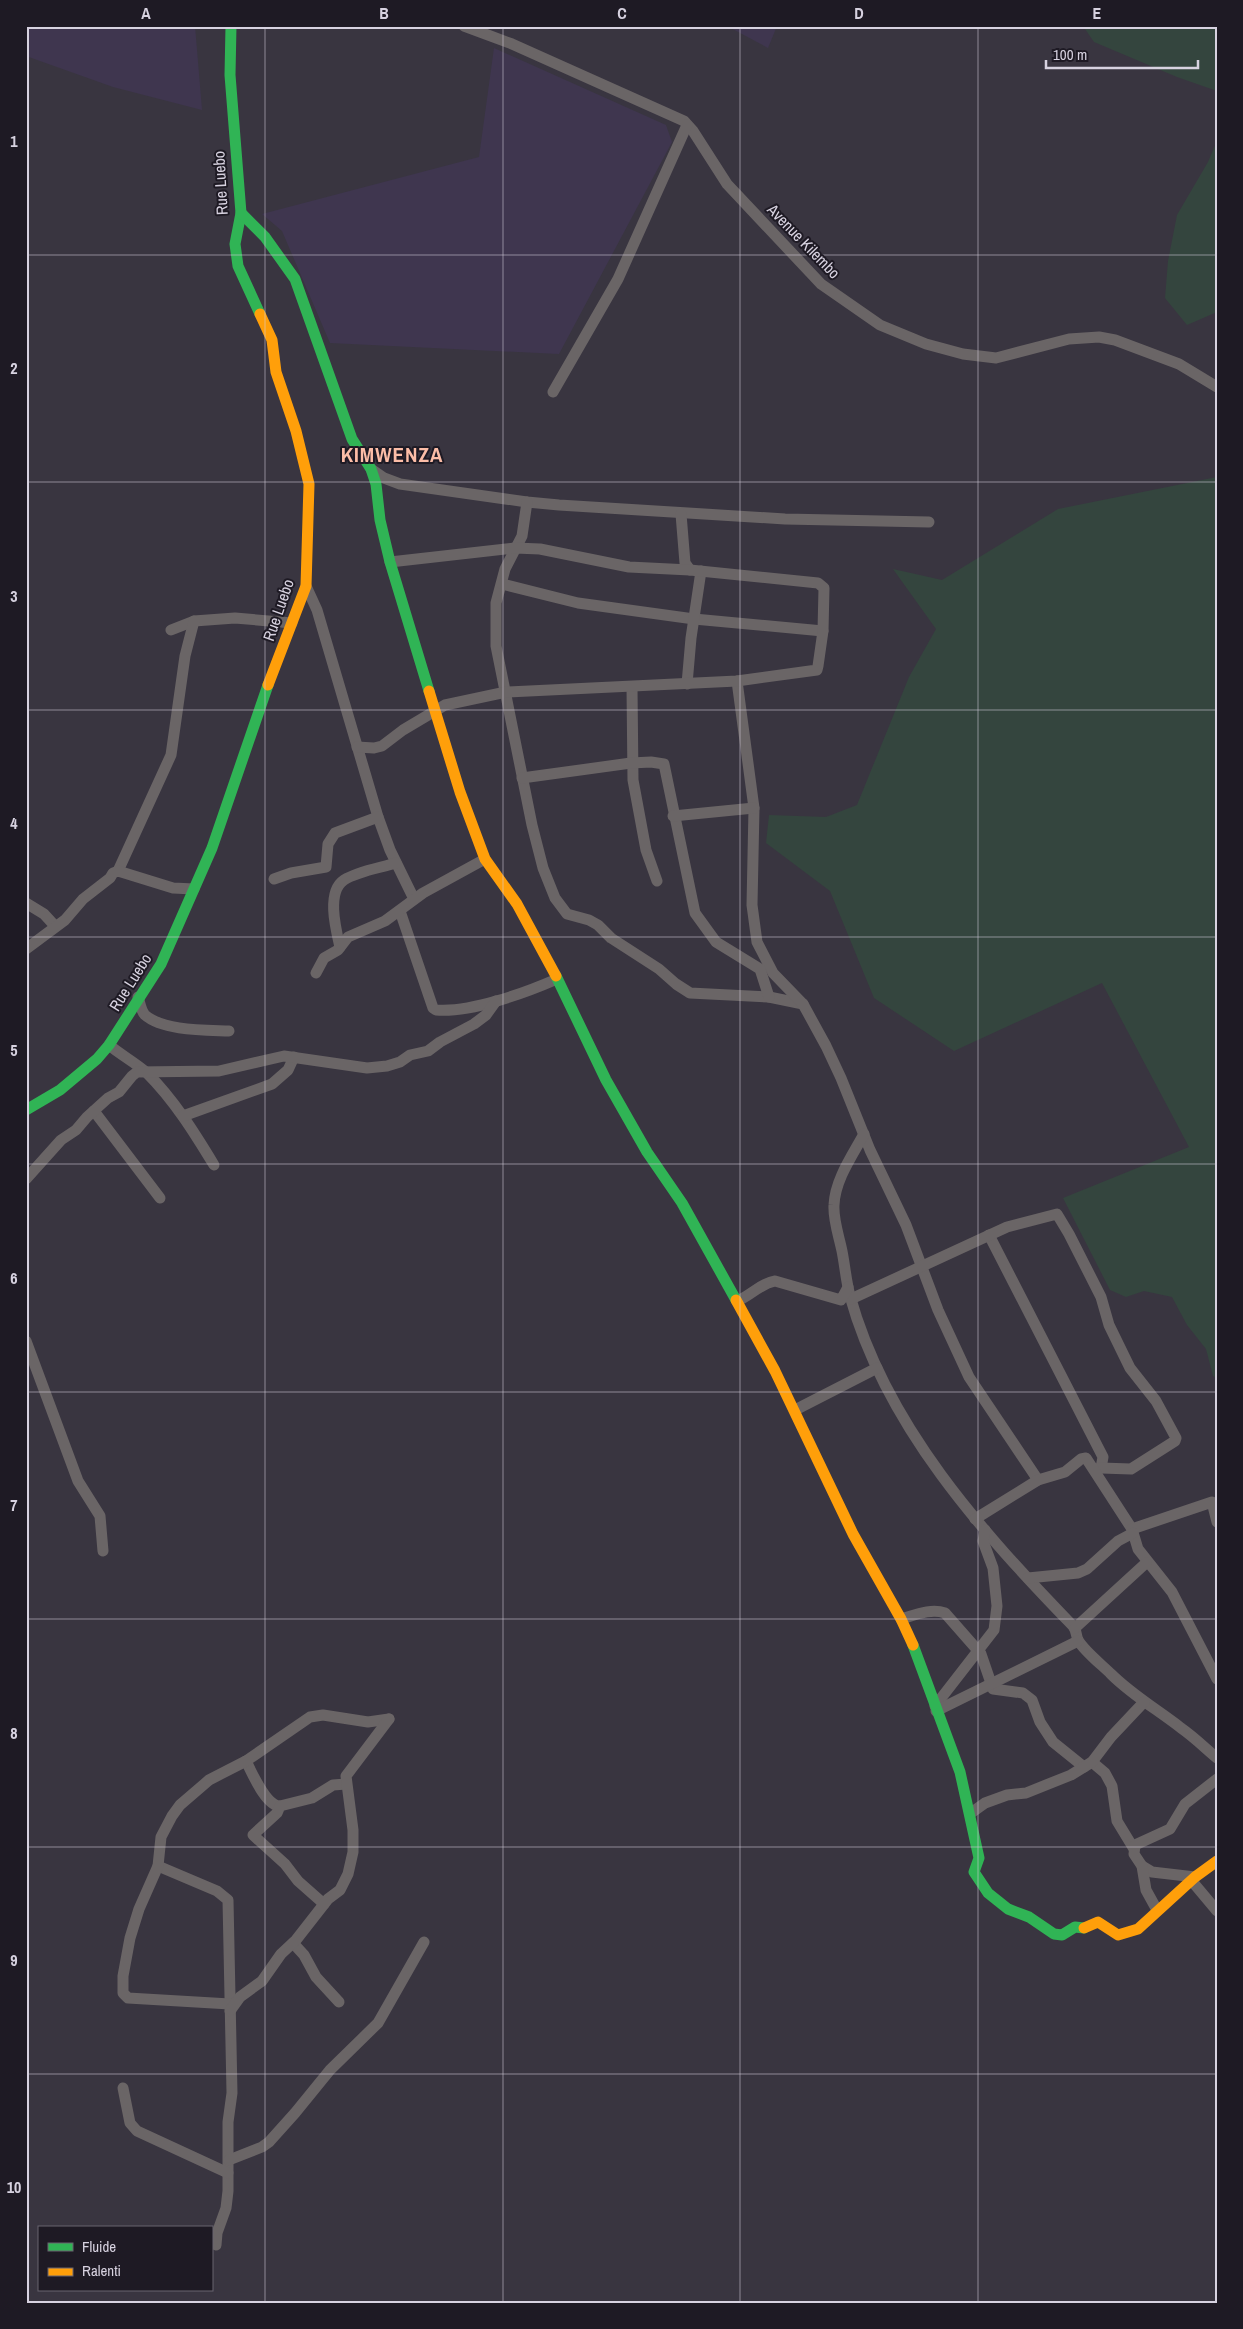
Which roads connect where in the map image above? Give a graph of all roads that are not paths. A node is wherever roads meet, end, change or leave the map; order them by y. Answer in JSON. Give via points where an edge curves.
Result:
{"nodes":[{"id":1,"x":231,"y":26,"type":"edge"},
{"id":2,"x":464,"y":26,"type":"edge"},
{"id":3,"x":687,"y":124,"type":"junction"},
{"id":4,"x":241,"y":213,"type":"junction"},
{"id":5,"x":1217,"y":387,"type":"edge"},
{"id":6,"x":553,"y":392,"type":"dead end"},
{"id":7,"x":371,"y":469,"type":"junction"},
{"id":8,"x":527,"y":502,"type":"junction"},
{"id":9,"x":681,"y":514,"type":"junction"},
{"id":10,"x":929,"y":522,"type":"dead end"},
{"id":11,"x":515,"y":548,"type":"junction"},
{"id":12,"x":495,"y":550,"type":"junction"},
{"id":13,"x":390,"y":562,"type":"junction"},
{"id":14,"x":505,"y":569,"type":"junction"},
{"id":15,"x":695,"y":571,"type":"junction"},
{"id":16,"x":502,"y":584,"type":"junction"},
{"id":17,"x":306,"y":586,"type":"junction"},
{"id":18,"x":694,"y":619,"type":"junction"},
{"id":19,"x":194,"y":621,"type":"junction"},
{"id":20,"x":292,"y":623,"type":"junction"},
{"id":21,"x":171,"y":630,"type":"dead end"},
{"id":22,"x":823,"y":631,"type":"junction"},
{"id":23,"x":736,"y":681,"type":"junction"},
{"id":24,"x":687,"y":684,"type":"junction"},
{"id":25,"x":632,"y":687,"type":"junction"},
{"id":26,"x":506,"y":692,"type":"junction"},
{"id":27,"x":436,"y":711,"type":"junction"},
{"id":28,"x":357,"y":747,"type":"junction"},
{"id":29,"x":631,"y":763,"type":"junction"},
{"id":30,"x":522,"y":778,"type":"junction"},
{"id":31,"x":754,"y":808,"type":"junction"},
{"id":32,"x":673,"y":816,"type":"junction"},
{"id":33,"x":378,"y":817,"type":"junction"},
{"id":34,"x":485,"y":859,"type":"junction"},
{"id":35,"x":396,"y":863,"type":"junction"},
{"id":36,"x":118,"y":871,"type":"junction"},
{"id":37,"x":274,"y":879,"type":"dead end"},
{"id":38,"x":657,"y":881,"type":"dead end"},
{"id":39,"x":194,"y":889,"type":"junction"},
{"id":40,"x":414,"y":899,"type":"junction"},
{"id":41,"x":26,"y":903,"type":"edge"},
{"id":42,"x":400,"y":911,"type":"junction"},
{"id":43,"x":55,"y":926,"type":"junction"},
{"id":44,"x":340,"y":947,"type":"junction"},
{"id":45,"x":26,"y":949,"type":"edge"},
{"id":46,"x":316,"y":973,"type":"dead end"},
{"id":47,"x":557,"y":979,"type":"junction"},
{"id":48,"x":138,"y":997,"type":"junction"},
{"id":49,"x":769,"y":997,"type":"junction"},
{"id":50,"x":496,"y":1001,"type":"junction"},
{"id":51,"x":803,"y":1004,"type":"junction"},
{"id":52,"x":456,"y":1008,"type":"junction"},
{"id":53,"x":474,"y":1024,"type":"junction"},
{"id":54,"x":229,"y":1031,"type":"dead end"},
{"id":55,"x":109,"y":1045,"type":"junction"},
{"id":56,"x":294,"y":1057,"type":"junction"},
{"id":57,"x":146,"y":1072,"type":"junction"},
{"id":58,"x":26,"y":1110,"type":"edge"},
{"id":59,"x":94,"y":1110,"type":"junction"},
{"id":60,"x":183,"y":1116,"type":"junction"},
{"id":61,"x":864,"y":1134,"type":"junction"},
{"id":62,"x":214,"y":1164,"type":"dead end"},
{"id":63,"x":27,"y":1177,"type":"edge"},
{"id":64,"x":160,"y":1198,"type":"dead end"},
{"id":65,"x":989,"y":1235,"type":"junction"},
{"id":66,"x":921,"y":1266,"type":"junction"},
{"id":67,"x":849,"y":1293,"type":"junction"},
{"id":68,"x":736,"y":1301,"type":"junction"},
{"id":69,"x":26,"y":1341,"type":"edge"},
{"id":70,"x":877,"y":1368,"type":"junction"},
{"id":71,"x":795,"y":1410,"type":"junction"},
{"id":72,"x":1098,"y":1468,"type":"junction"},
{"id":73,"x":1038,"y":1480,"type":"junction"},
{"id":74,"x":975,"y":1519,"type":"junction"},
{"id":75,"x":1217,"y":1522,"type":"edge"},
{"id":76,"x":985,"y":1530,"type":"junction"},
{"id":77,"x":1133,"y":1531,"type":"junction"},
{"id":78,"x":103,"y":1551,"type":"dead end"},
{"id":79,"x":1146,"y":1562,"type":"junction"},
{"id":80,"x":1028,"y":1578,"type":"junction"},
{"id":81,"x":901,"y":1619,"type":"junction"},
{"id":82,"x":1075,"y":1628,"type":"junction"},
{"id":83,"x":1078,"y":1641,"type":"junction"},
{"id":84,"x":978,"y":1650,"type":"junction"},
{"id":85,"x":1217,"y":1679,"type":"edge"},
{"id":86,"x":990,"y":1685,"type":"junction"},
{"id":87,"x":1144,"y":1702,"type":"junction"},
{"id":88,"x":935,"y":1709,"type":"junction"},
{"id":89,"x":1217,"y":1758,"type":"edge"},
{"id":90,"x":246,"y":1761,"type":"junction"},
{"id":91,"x":1088,"y":1765,"type":"junction"},
{"id":92,"x":1217,"y":1778,"type":"edge"},
{"id":93,"x":346,"y":1784,"type":"junction"},
{"id":94,"x":280,"y":1806,"type":"junction"},
{"id":95,"x":970,"y":1813,"type":"junction"},
{"id":96,"x":1134,"y":1849,"type":"junction"},
{"id":97,"x":1217,"y":1861,"type":"edge"},
{"id":98,"x":158,"y":1866,"type":"junction"},
{"id":99,"x":1142,"y":1866,"type":"junction"},
{"id":100,"x":1193,"y":1878,"type":"junction"},
{"id":101,"x":324,"y":1904,"type":"junction"},
{"id":102,"x":1157,"y":1910,"type":"junction"},
{"id":103,"x":1217,"y":1911,"type":"edge"},
{"id":104,"x":424,"y":1942,"type":"dead end"},
{"id":105,"x":292,"y":1943,"type":"junction"},
{"id":106,"x":339,"y":2002,"type":"dead end"},
{"id":107,"x":230,"y":2008,"type":"junction"},
{"id":108,"x":123,"y":2088,"type":"dead end"},
{"id":109,"x":229,"y":2160,"type":"junction"},
{"id":110,"x":228,"y":2173,"type":"junction"},
{"id":111,"x":216,"y":2245,"type":"dead end"}],
"edges":[{"from":1,"to":4,"type":"street","name":"Rue Luebo","via":[[230,75]]},
{"from":2,"to":3,"type":"street","name":"Avenue Kilembo","via":[[512,44]]},
{"from":3,"to":5,"type":"street","name":"Avenue Kilembo","via":[[727,184],[821,284],[880,325],[926,344],[963,354],[996,358],[1069,339],[1099,337],[1179,364]]},
{"from":3,"to":6,"type":"street","via":[[618,279]]},
{"from":4,"to":7,"type":"street","via":[[265,237],[298,286],[352,439]]},
{"from":4,"to":17,"type":"street","name":"Rue Luebo","via":[[235,244],[238,266],[272,340],[276,372],[310,484]]},
{"from":7,"to":8,"type":"street","via":[[400,484]]},
{"from":7,"to":13,"type":"street"},
{"from":8,"to":9,"type":"street"},
{"from":8,"to":11,"type":"street","via":[[522,536]]},
{"from":9,"to":10,"type":"street"},
{"from":9,"to":15,"type":"street","via":[[685,563]]},
{"from":11,"to":12,"type":"street"},
{"from":11,"to":14,"type":"street"},
{"from":11,"to":15,"type":"street","via":[[554,551],[628,567]]},
{"from":12,"to":13,"type":"street"},
{"from":12,"to":14,"type":"street"},
{"from":13,"to":27,"type":"street"},
{"from":14,"to":16,"type":"street"},
{"from":15,"to":18,"type":"street"},
{"from":15,"to":22,"type":"street","via":[[822,584]]},
{"from":16,"to":18,"type":"street","via":[[578,604]]},
{"from":16,"to":26,"type":"street","via":[[496,604],[496,646]]},
{"from":17,"to":20,"type":"street","name":"Rue Luebo"},
{"from":17,"to":28,"type":"street","via":[[317,610]]},
{"from":18,"to":22,"type":"street"},
{"from":18,"to":24,"type":"street"},
{"from":19,"to":20,"type":"street","via":[[250,618]]},
{"from":19,"to":21,"type":"street"},
{"from":19,"to":36,"type":"street","via":[[185,656],[170,755]]},
{"from":20,"to":39,"type":"street","name":"Rue Luebo","via":[[260,705],[212,848]]},
{"from":22,"to":23,"type":"street","via":[[816,670]]},
{"from":23,"to":24,"type":"street"},
{"from":23,"to":31,"type":"street"},
{"from":24,"to":25,"type":"street"},
{"from":25,"to":26,"type":"street"},
{"from":25,"to":29,"type":"street"},
{"from":26,"to":27,"type":"street"},
{"from":26,"to":30,"type":"street"},
{"from":27,"to":28,"type":"street","via":[[382,746]]},
{"from":27,"to":34,"type":"street","via":[[460,792]]},
{"from":28,"to":33,"type":"street"},
{"from":29,"to":30,"type":"street"},
{"from":29,"to":32,"type":"street","via":[[664,764]]},
{"from":29,"to":38,"type":"street","via":[[644,842]]},
{"from":30,"to":49,"type":"street","via":[[543,868],[555,898],[567,914],[594,923],[690,993]]},
{"from":31,"to":32,"type":"street"},
{"from":31,"to":51,"type":"street","via":[[752,905],[757,942],[773,973]]},
{"from":32,"to":49,"type":"street","via":[[695,913],[716,942],[760,969]]},
{"from":33,"to":35,"type":"street"},
{"from":33,"to":37,"type":"street","via":[[335,833],[328,844],[326,867]]},
{"from":34,"to":40,"type":"street"},
{"from":34,"to":47,"type":"street","via":[[517,904]]},
{"from":35,"to":40,"type":"street"},
{"from":35,"to":44,"type":"street","via":[[347,878],[338,886],[334,926]]},
{"from":36,"to":39,"type":"street","via":[[173,888]]},
{"from":36,"to":43,"type":"street"},
{"from":39,"to":48,"type":"street","name":"Rue Luebo","via":[[161,964]]},
{"from":40,"to":42,"type":"street"},
{"from":41,"to":43,"type":"street","via":[[44,914]]},
{"from":42,"to":44,"type":"street","via":[[348,937]]},
{"from":42,"to":52,"type":"street","via":[[433,1008]]},
{"from":43,"to":45,"type":"street"},
{"from":44,"to":46,"type":"street","via":[[324,958]]},
{"from":47,"to":50,"type":"street"},
{"from":47,"to":68,"type":"street","via":[[606,1080],[647,1152],[682,1203]]},
{"from":48,"to":54,"type":"street","via":[[141,1009],[158,1022],[180,1028]]},
{"from":48,"to":55,"type":"street","name":"Rue Luebo"},
{"from":49,"to":51,"type":"street"},
{"from":50,"to":52,"type":"street"},
{"from":50,"to":53,"type":"street"},
{"from":51,"to":61,"type":"street","via":[[841,1078]]},
{"from":52,"to":53,"type":"street","via":[[470,1014]]},
{"from":53,"to":56,"type":"street","via":[[428,1051],[410,1055],[388,1066],[367,1068]]},
{"from":55,"to":57,"type":"street"},
{"from":55,"to":58,"type":"street","name":"Rue Luebo","via":[[81,1074]]},
{"from":56,"to":57,"type":"street","via":[[275,1058],[219,1071]]},
{"from":56,"to":60,"type":"street","via":[[288,1070],[272,1084]]},
{"from":57,"to":59,"type":"street","via":[[134,1074],[119,1092]]},
{"from":57,"to":60,"type":"street"},
{"from":59,"to":63,"type":"street"},
{"from":59,"to":64,"type":"street"},
{"from":60,"to":62,"type":"street"},
{"from":61,"to":66,"type":"street"},
{"from":61,"to":67,"type":"street","via":[[843,1174],[834,1204]]},
{"from":65,"to":66,"type":"street"},
{"from":65,"to":72,"type":"street","via":[[1103,1457]]},
{"from":65,"to":72,"type":"street","via":[[1006,1227],[1057,1214],[1101,1297],[1109,1325],[1130,1368],[1156,1401],[1176,1438],[1131,1469]]},
{"from":66,"to":67,"type":"street"},
{"from":66,"to":73,"type":"street","via":[[969,1377]]},
{"from":67,"to":68,"type":"street","via":[[841,1300],[775,1281]]},
{"from":67,"to":70,"type":"street"},
{"from":68,"to":71,"type":"street"},
{"from":69,"to":78,"type":"street","via":[[78,1481],[100,1516]]},
{"from":70,"to":71,"type":"street"},
{"from":70,"to":74,"type":"street","via":[[930,1457]]},
{"from":71,"to":81,"type":"street","via":[[853,1534]]},
{"from":72,"to":73,"type":"street","via":[[1086,1458],[1081,1458],[1065,1472]]},
{"from":72,"to":77,"type":"street"},
{"from":73,"to":74,"type":"street"},
{"from":74,"to":76,"type":"street"},
{"from":75,"to":77,"type":"street","via":[[1212,1502]]},
{"from":76,"to":80,"type":"street"},
{"from":76,"to":84,"type":"street","via":[[983,1541],[993,1568],[997,1606],[994,1630]]},
{"from":77,"to":79,"type":"street"},
{"from":77,"to":80,"type":"street","via":[[1087,1570]]},
{"from":79,"to":82,"type":"street"},
{"from":79,"to":85,"type":"street","via":[[1172,1592]]},
{"from":80,"to":82,"type":"street"},
{"from":81,"to":84,"type":"street","via":[[938,1610],[945,1613]]},
{"from":81,"to":88,"type":"street","via":[[919,1659]]},
{"from":82,"to":83,"type":"street"},
{"from":83,"to":86,"type":"street"},
{"from":83,"to":87,"type":"street"},
{"from":84,"to":86,"type":"street"},
{"from":84,"to":88,"type":"street"},
{"from":86,"to":88,"type":"street"},
{"from":86,"to":91,"type":"street","via":[[999,1691],[1028,1696],[1053,1742]]},
{"from":87,"to":89,"type":"street"},
{"from":87,"to":91,"type":"street"},
{"from":88,"to":95,"type":"street","via":[[960,1772]]},
{"from":90,"to":93,"type":"street","via":[[310,1717],[324,1715],[368,1722],[390,1719],[350,1770]]},
{"from":90,"to":94,"type":"street","via":[[262,1790],[274,1805]]},
{"from":90,"to":98,"type":"street","via":[[205,1782],[180,1805],[161,1838]]},
{"from":91,"to":95,"type":"street","via":[[1026,1793],[1006,1795],[985,1803]]},
{"from":91,"to":96,"type":"street","via":[[1105,1773],[1112,1786],[1117,1821]]},
{"from":92,"to":96,"type":"street","via":[[1185,1804],[1170,1829],[1135,1845]]},
{"from":93,"to":94,"type":"street","via":[[333,1785],[312,1798]]},
{"from":93,"to":101,"type":"street","via":[[354,1852],[340,1890]]},
{"from":94,"to":101,"type":"street","via":[[253,1836]]},
{"from":95,"to":102,"type":"street","via":[[979,1858],[974,1872],[988,1893],[1008,1909],[1029,1917],[1054,1934],[1062,1935],[1075,1926],[1082,1929],[1098,1922],[1114,1934],[1124,1934],[1138,1929]]},
{"from":96,"to":99,"type":"street"},
{"from":97,"to":100,"type":"street"},
{"from":98,"to":107,"type":"street","via":[[217,1891],[228,1900]]},
{"from":98,"to":107,"type":"street","via":[[130,1938],[123,1993],[128,1998]]},
{"from":99,"to":100,"type":"street","via":[[1152,1872]]},
{"from":99,"to":102,"type":"street","via":[[1146,1890]]},
{"from":100,"to":102,"type":"street"},
{"from":100,"to":103,"type":"street"},
{"from":101,"to":105,"type":"street"},
{"from":104,"to":109,"type":"street","via":[[378,2023],[330,2070],[268,2142]]},
{"from":105,"to":106,"type":"street"},
{"from":105,"to":107,"type":"street","via":[[262,1982]]},
{"from":107,"to":109,"type":"street","via":[[232,2093],[228,2122]]},
{"from":108,"to":110,"type":"street","via":[[130,2123],[137,2131]]},
{"from":109,"to":110,"type":"street"},
{"from":110,"to":111,"type":"street","via":[[226,2208]]}]}
